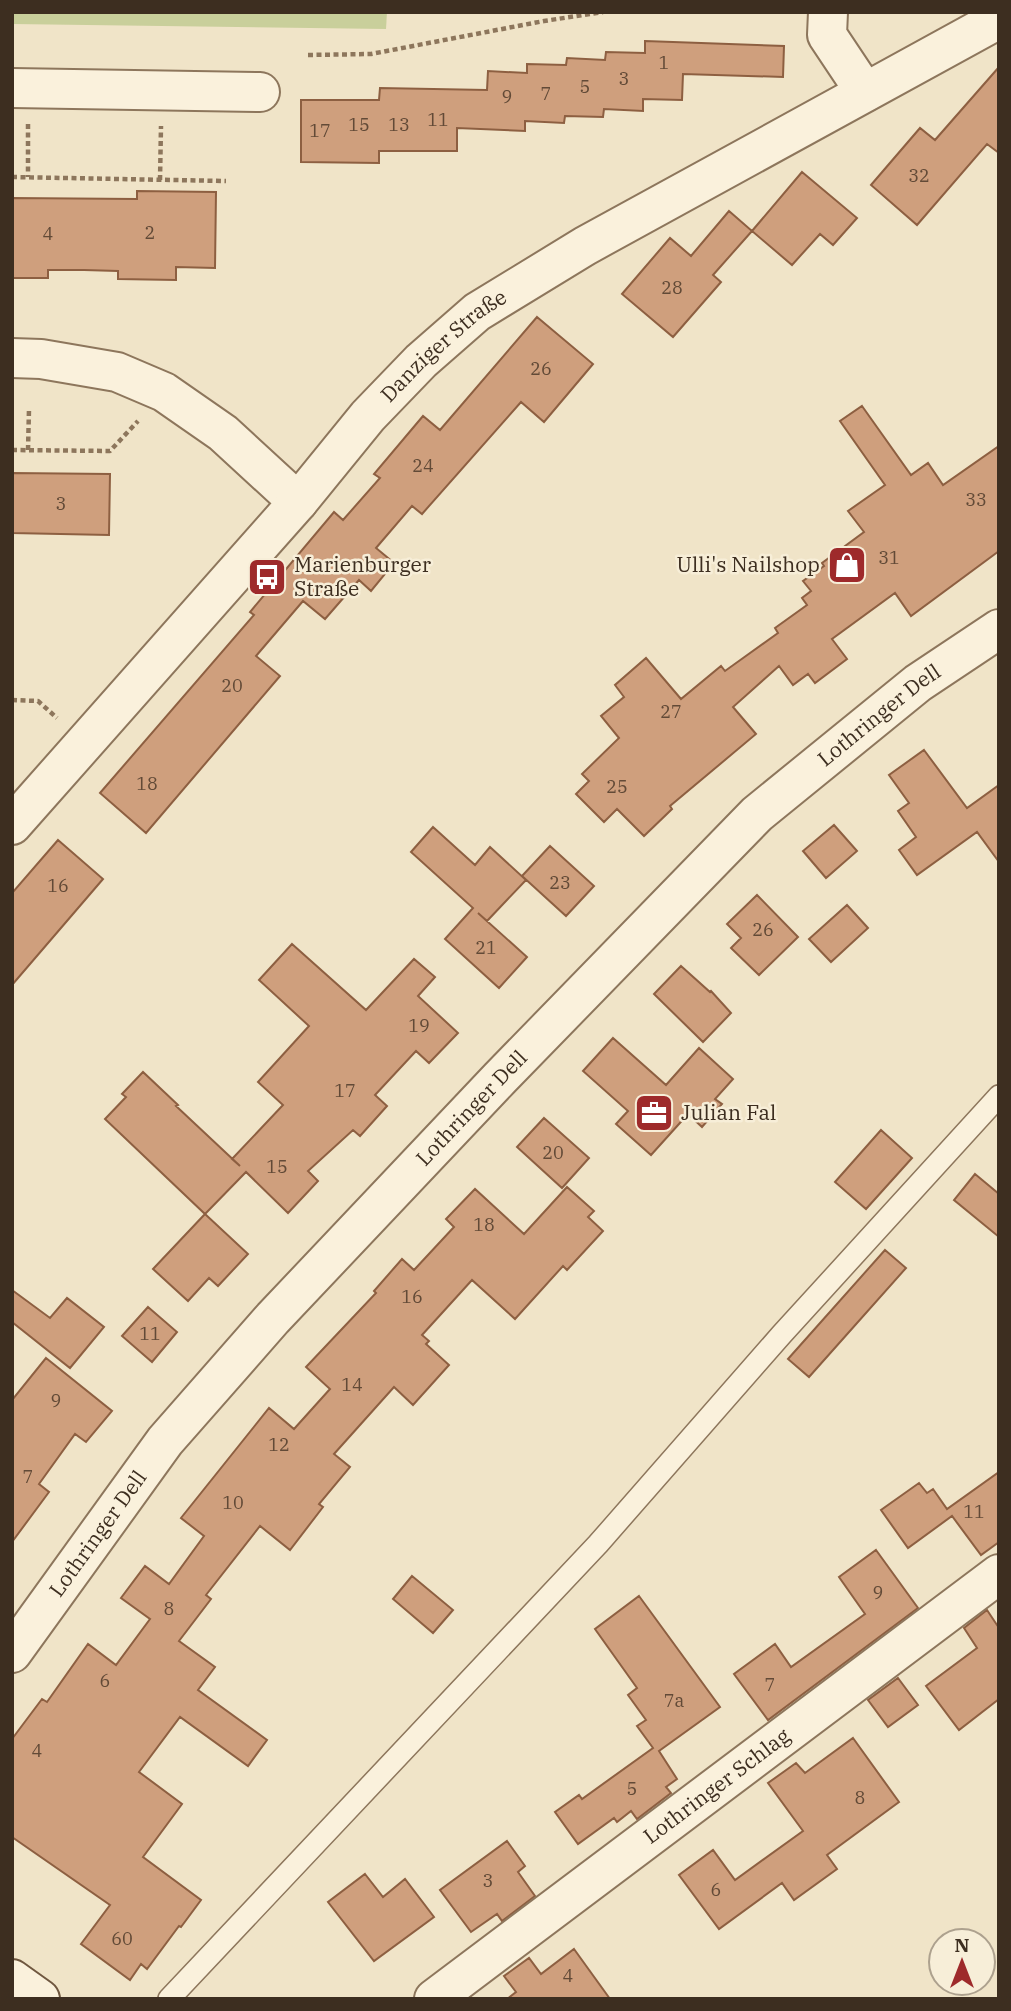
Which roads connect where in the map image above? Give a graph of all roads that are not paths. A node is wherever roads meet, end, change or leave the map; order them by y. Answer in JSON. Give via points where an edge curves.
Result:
{"nodes":[{"id":1,"x":828,"y":12,"type":"edge"},
{"id":2,"x":999,"y":19,"type":"edge"},
{"id":3,"x":20,"y":88,"type":"edge"},
{"id":4,"x":260,"y":92,"type":"dead end"},
{"id":5,"x":865,"y":92,"type":"junction"},
{"id":6,"x":12,"y":358,"type":"edge"},
{"id":7,"x":298,"y":502,"type":"junction"},
{"id":8,"x":999,"y":629,"type":"edge"},
{"id":9,"x":12,"y":825,"type":"edge"},
{"id":10,"x":999,"y":1096,"type":"edge"},
{"id":11,"x":999,"y":1574,"type":"edge"},
{"id":12,"x":12,"y":1653,"type":"edge"},
{"id":13,"x":12,"y":1979,"type":"edge"},
{"id":14,"x":40,"y":1999,"type":"edge"},
{"id":15,"x":169,"y":1999,"type":"edge"},
{"id":16,"x":434,"y":1999,"type":"edge"}],
"edges":[{"from":1,"to":5,"type":"street","via":[[827,35]]},
{"from":2,"to":5,"type":"street","name":"Danziger Straße"},
{"from":3,"to":4,"type":"street"},
{"from":5,"to":7,"type":"street","name":"Danziger Straße","via":[[585,246],[477,312],[368,416]]},
{"from":6,"to":7,"type":"street","via":[[117,372],[164,392],[223,433]]},
{"from":7,"to":9,"type":"street","name":"Danziger Straße"},
{"from":8,"to":12,"type":"street","name":"Lothringer Dell","via":[[918,683],[757,814],[500,1078],[273,1318],[165,1441]]},
{"from":10,"to":15,"type":"lane","via":[[598,1544]]},
{"from":11,"to":16,"type":"street","name":"Lothringer Schlag"},
{"from":13,"to":14,"type":"street"}]}
